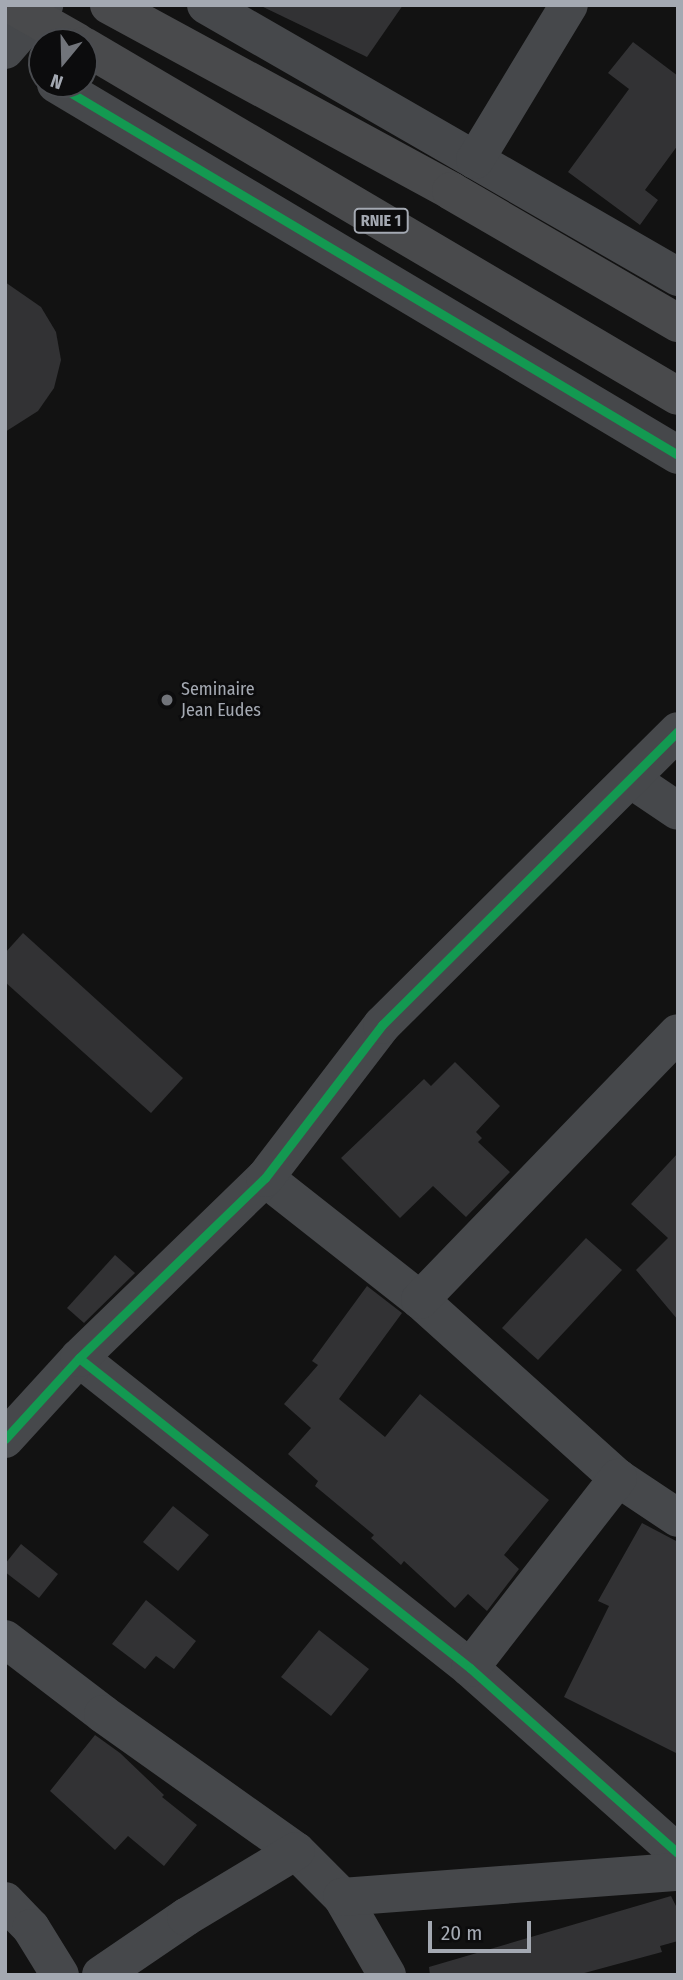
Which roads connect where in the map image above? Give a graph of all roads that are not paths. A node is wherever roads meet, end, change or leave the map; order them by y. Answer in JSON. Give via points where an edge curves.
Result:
{"nodes":[{"id":1,"x":109,"y":5,"type":"edge"},
{"id":2,"x":206,"y":5,"type":"edge"},
{"id":3,"x":569,"y":5,"type":"edge"},
{"id":4,"x":30,"y":9,"type":"edge"},
{"id":5,"x":57,"y":28,"type":"edge"},
{"id":6,"x":5,"y":52,"type":"edge"},
{"id":7,"x":98,"y":54,"type":"edge"},
{"id":8,"x":28,"y":67,"type":"edge"},
{"id":9,"x":79,"y":98,"type":"edge"},
{"id":10,"x":475,"y":160,"type":"junction"},
{"id":11,"x":678,"y":277,"type":"edge"},
{"id":12,"x":678,"y":323,"type":"edge"},
{"id":13,"x":678,"y":396,"type":"edge"},
{"id":14,"x":678,"y":455,"type":"edge"},
{"id":15,"x":678,"y":731,"type":"edge"},
{"id":16,"x":632,"y":780,"type":"junction"},
{"id":17,"x":678,"y":811,"type":"edge"},
{"id":18,"x":678,"y":1033,"type":"edge"},
{"id":19,"x":265,"y":1178,"type":"junction"},
{"id":20,"x":420,"y":1300,"type":"junction"},
{"id":21,"x":79,"y":1358,"type":"junction"},
{"id":22,"x":5,"y":1439,"type":"edge"},
{"id":23,"x":618,"y":1478,"type":"junction"},
{"id":24,"x":678,"y":1518,"type":"edge"},
{"id":25,"x":5,"y":1639,"type":"edge"},
{"id":26,"x":470,"y":1668,"type":"junction"},
{"id":27,"x":296,"y":1851,"type":"junction"},
{"id":28,"x":678,"y":1853,"type":"edge"},
{"id":29,"x":678,"y":1872,"type":"edge"},
{"id":30,"x":342,"y":1897,"type":"junction"},
{"id":31,"x":5,"y":1901,"type":"edge"},
{"id":32,"x":60,"y":1975,"type":"edge"},
{"id":33,"x":101,"y":1975,"type":"edge"},
{"id":34,"x":387,"y":1975,"type":"edge"}],
"edges":[{"from":1,"to":12,"type":"highway","via":[[451,191]]},
{"from":2,"to":10,"type":"street"},
{"from":3,"to":10,"type":"street"},
{"from":4,"to":5,"type":"highway"},
{"from":4,"to":6,"type":"street"},
{"from":6,"to":8,"type":"street"},
{"from":7,"to":13,"type":"highway","number":"RNIE 1"},
{"from":9,"to":14,"type":"street"},
{"from":10,"to":11,"type":"street"},
{"from":15,"to":16,"type":"street"},
{"from":16,"to":17,"type":"street"},
{"from":16,"to":19,"type":"street","via":[[382,1025]]},
{"from":18,"to":20,"type":"street"},
{"from":19,"to":20,"type":"street"},
{"from":19,"to":21,"type":"street"},
{"from":20,"to":23,"type":"street"},
{"from":21,"to":22,"type":"street"},
{"from":21,"to":26,"type":"street"},
{"from":23,"to":24,"type":"street"},
{"from":23,"to":26,"type":"street"},
{"from":25,"to":27,"type":"street"},
{"from":26,"to":28,"type":"street"},
{"from":27,"to":30,"type":"street"},
{"from":27,"to":33,"type":"street"},
{"from":29,"to":30,"type":"street"},
{"from":30,"to":34,"type":"street"},
{"from":31,"to":32,"type":"street","via":[[31,1928]]}]}
